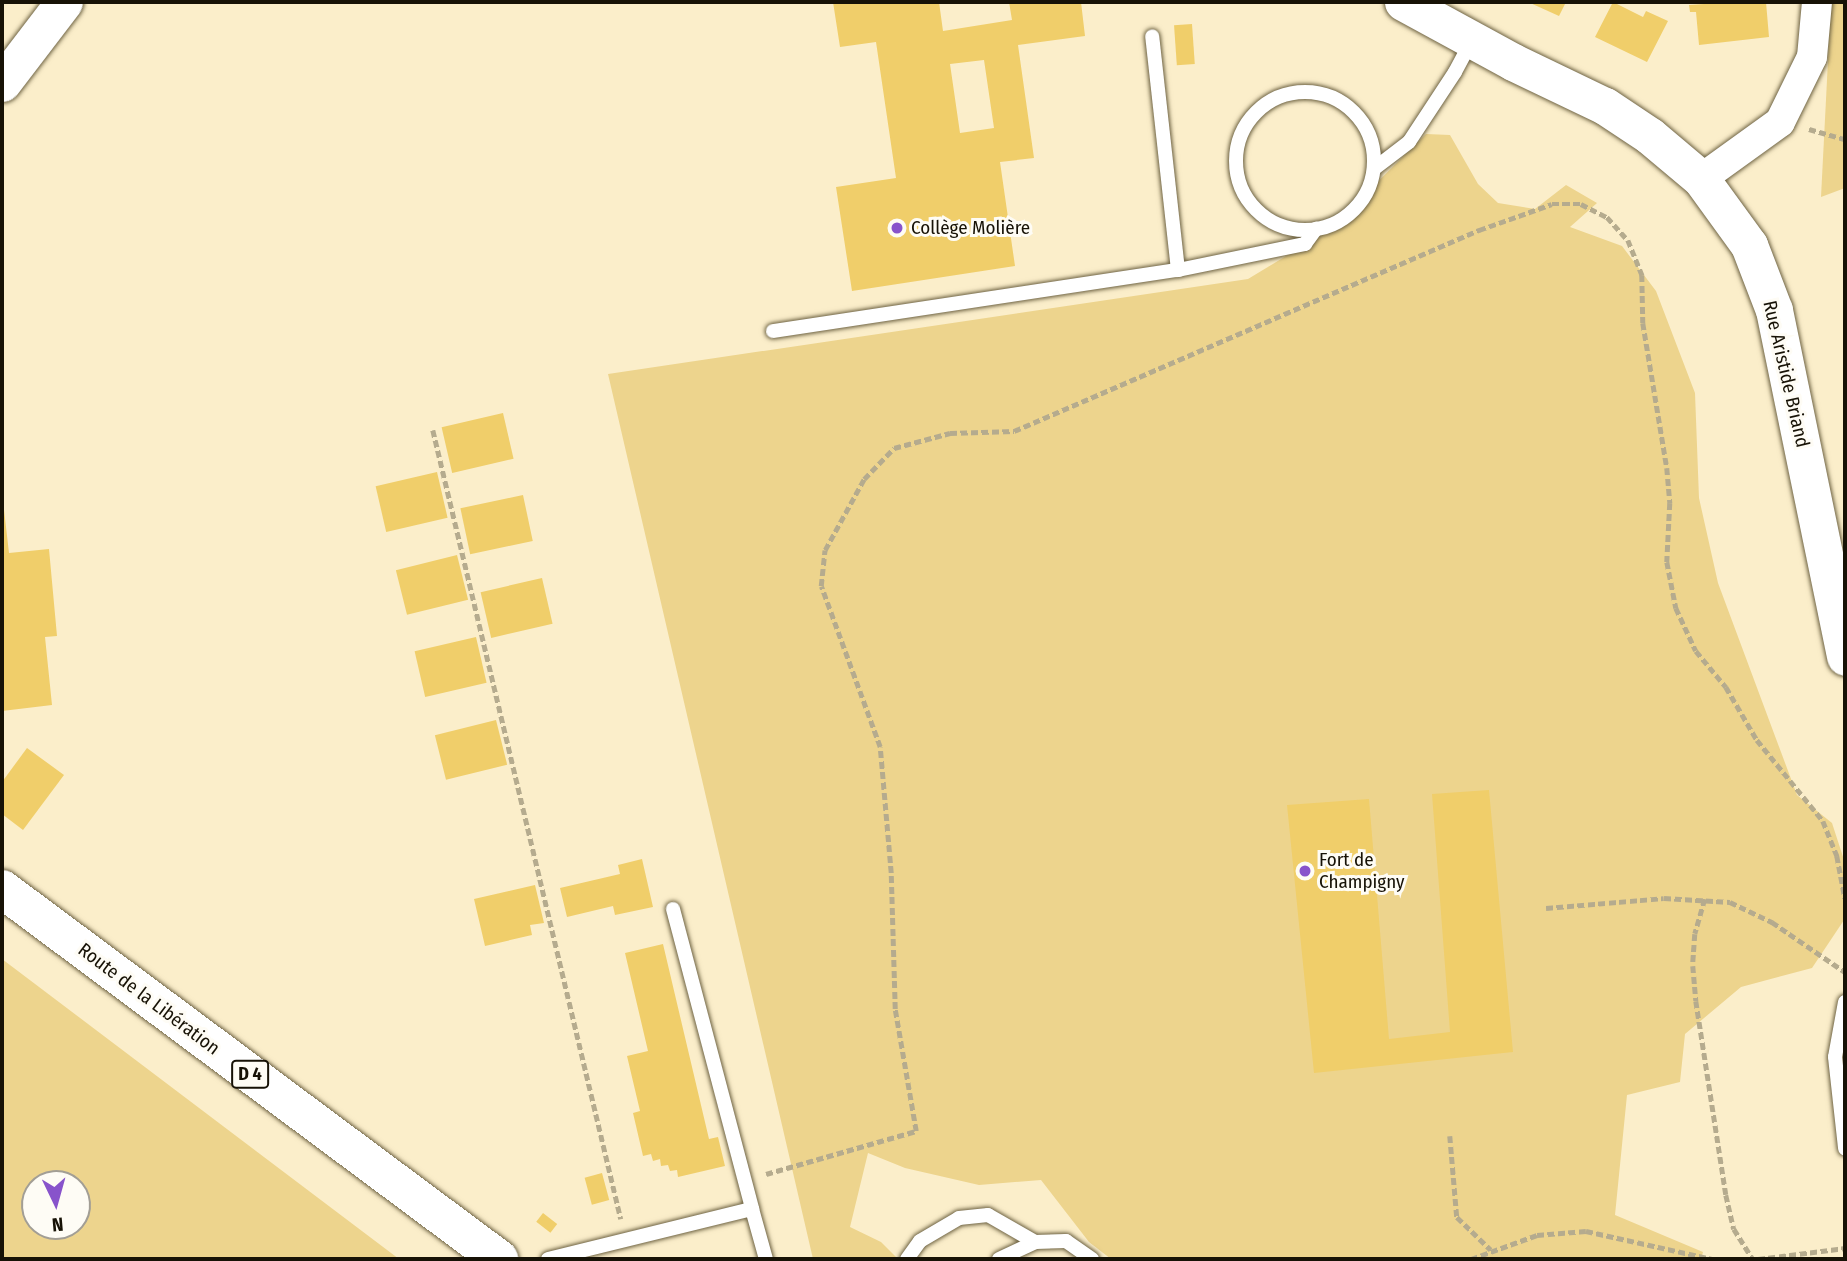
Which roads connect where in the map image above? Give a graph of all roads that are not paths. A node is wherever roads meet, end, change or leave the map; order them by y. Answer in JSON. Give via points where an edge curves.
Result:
{"nodes":[{"id":1,"x":64,"y":2,"type":"edge"},
{"id":2,"x":1383,"y":2,"type":"edge"},
{"id":3,"x":1403,"y":2,"type":"edge"},
{"id":4,"x":1817,"y":2,"type":"edge"},
{"id":5,"x":1152,"y":36,"type":"dead end"},
{"id":6,"x":1466,"y":36,"type":"junction"},
{"id":7,"x":2,"y":83,"type":"edge"},
{"id":8,"x":1375,"y":168,"type":"junction"},
{"id":9,"x":1701,"y":179,"type":"junction"},
{"id":10,"x":1316,"y":229,"type":"junction"},
{"id":11,"x":1178,"y":270,"type":"junction"},
{"id":12,"x":773,"y":331,"type":"dead end"},
{"id":13,"x":1840,"y":606,"type":"edge"},
{"id":14,"x":1845,"y":657,"type":"edge"},
{"id":15,"x":2,"y":889,"type":"edge"},
{"id":16,"x":673,"y":909,"type":"dead end"},
{"id":17,"x":1845,"y":1002,"type":"edge"},
{"id":18,"x":1845,"y":1148,"type":"edge"},
{"id":19,"x":752,"y":1209,"type":"junction"},
{"id":20,"x":1035,"y":1242,"type":"junction"},
{"id":21,"x":499,"y":1259,"type":"edge"},
{"id":22,"x":548,"y":1259,"type":"edge"},
{"id":23,"x":766,"y":1259,"type":"edge"},
{"id":24,"x":907,"y":1259,"type":"edge"},
{"id":25,"x":999,"y":1259,"type":"edge"},
{"id":26,"x":1092,"y":1259,"type":"edge"}],
"edges":[{"from":1,"to":7,"type":"street"},
{"from":2,"to":6,"type":"street","name":"Rue Aristide Briand"},
{"from":3,"to":6,"type":"street","name":"Rue Aristide Briand"},
{"from":4,"to":9,"type":"street","via":[[1812,57],[1780,122]]},
{"from":5,"to":11,"type":"lane"},
{"from":6,"to":8,"type":"lane","via":[[1455,72],[1409,142]]},
{"from":6,"to":9,"type":"street","name":"Rue Aristide Briand","via":[[1605,106]]},
{"from":8,"to":10,"type":"lane","via":[[1362,201],[1349,215]]},
{"from":8,"to":10,"type":"lane","via":[[1374,149],[1359,116],[1330,96],[1294,92],[1261,106],[1249,120],[1236,153],[1242,189],[1265,217],[1298,230]]},
{"from":9,"to":13,"type":"street","name":"Rue Aristide Briand","via":[[1749,245],[1774,310]]},
{"from":10,"to":11,"type":"lane","via":[[1305,244]]},
{"from":11,"to":12,"type":"lane"},
{"from":13,"to":14,"type":"street","name":"Rue Aristide Briand"},
{"from":15,"to":21,"type":"main road","name":"Route de la Libération","number":"D 4"},
{"from":16,"to":19,"type":"lane"},
{"from":17,"to":18,"type":"lane","via":[[1835,1057]]},
{"from":19,"to":22,"type":"lane"},
{"from":19,"to":23,"type":"lane"},
{"from":20,"to":24,"type":"lane","via":[[988,1215],[959,1218],[920,1241]]},
{"from":20,"to":25,"type":"lane"},
{"from":20,"to":26,"type":"lane","via":[[1066,1241]]}]}
